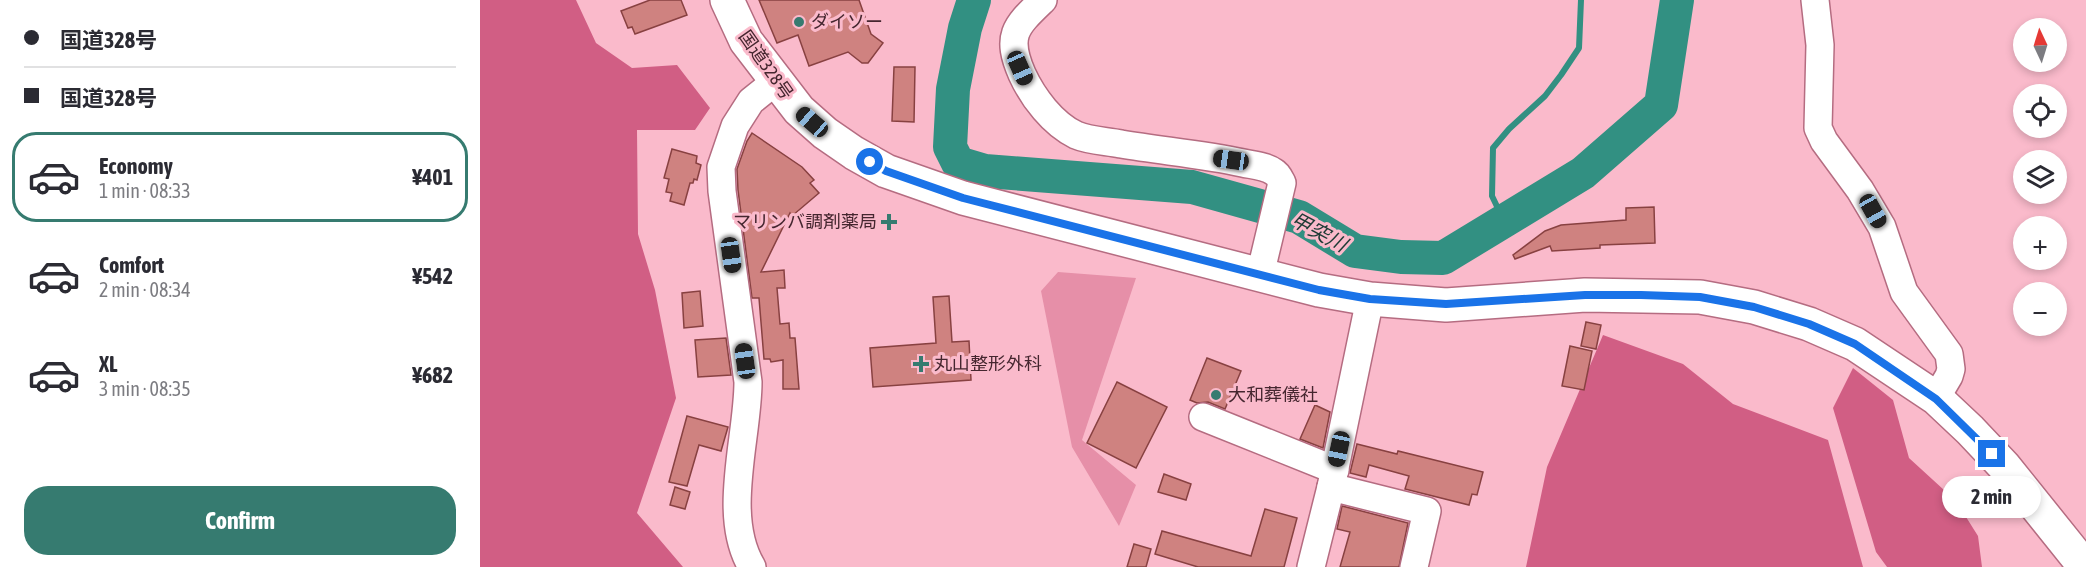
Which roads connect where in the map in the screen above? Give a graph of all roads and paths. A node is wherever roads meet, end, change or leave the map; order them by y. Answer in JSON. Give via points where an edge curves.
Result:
{"nodes":[{"id":1,"x":727,"y":0,"type":"edge"},
{"id":2,"x":1043,"y":0,"type":"edge"},
{"id":3,"x":1815,"y":0,"type":"edge"},
{"id":4,"x":776,"y":81,"type":"junction"},
{"id":5,"x":1261,"y":267,"type":"junction"},
{"id":6,"x":1370,"y":299,"type":"junction"},
{"id":7,"x":1936,"y":399,"type":"junction"},
{"id":8,"x":1203,"y":417,"type":"dead end"},
{"id":9,"x":1333,"y":478,"type":"junction"},
{"id":10,"x":752,"y":567,"type":"edge"},
{"id":11,"x":1311,"y":567,"type":"edge"},
{"id":12,"x":1414,"y":567,"type":"edge"},
{"id":13,"x":2085,"y":567,"type":"edge"}],
"edges":[{"from":1,"to":4,"type":"highway","name":"国道328号","via":[[746,41]]},
{"from":2,"to":5,"type":"street","via":[[1019,23],[1014,46],[1027,85],[1057,121],[1076,135],[1096,140],[1231,160],[1275,172],[1282,183]]},
{"from":3,"to":7,"type":"street","via":[[1820,45],[1818,128],[1882,227],[1904,292],[1949,354],[1949,376]]},
{"from":4,"to":5,"type":"highway","name":"国道328号","via":[[799,110],[825,133],[886,171],[963,198]]},
{"from":4,"to":10,"type":"street","via":[[750,101],[735,126],[721,167],[748,382],[738,496],[742,543]]},
{"from":5,"to":6,"type":"highway","name":"国道328号","via":[[1319,290]]},
{"from":6,"to":7,"type":"highway","name":"国道328号","via":[[1446,304],[1585,295],[1700,297],[1754,307],[1809,324],[1855,344]]},
{"from":6,"to":9,"type":"street"},
{"from":7,"to":13,"type":"highway","name":"国道328号","via":[[2004,466]]},
{"from":8,"to":9,"type":"street"},
{"from":9,"to":11,"type":"street"},
{"from":9,"to":12,"type":"street","via":[[1427,511]]}]}
